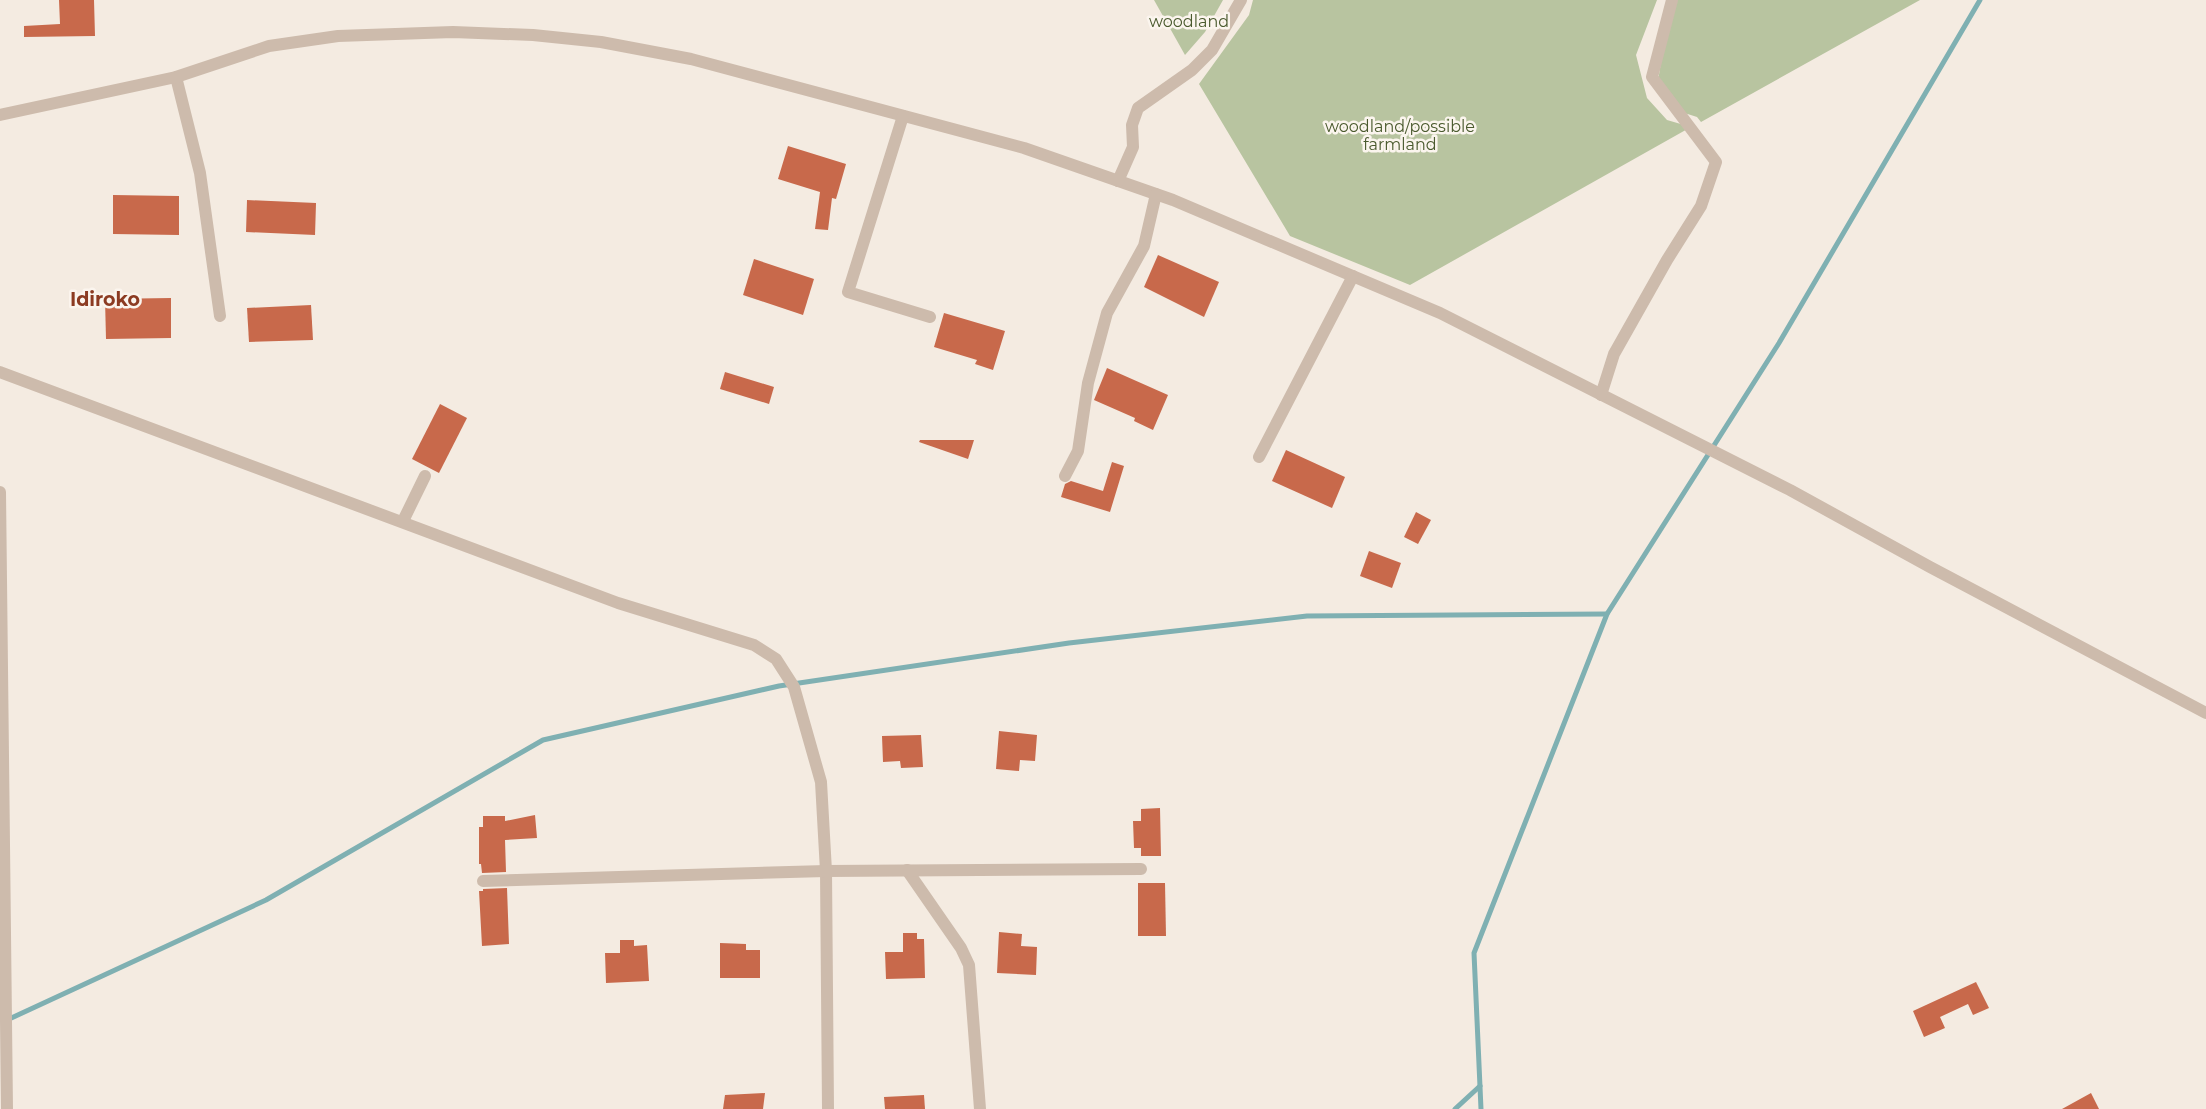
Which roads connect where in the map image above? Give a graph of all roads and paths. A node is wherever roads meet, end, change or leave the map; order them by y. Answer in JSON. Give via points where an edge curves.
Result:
{"nodes":[{"id":1,"x":1241,"y":0,"type":"edge"},
{"id":2,"x":1672,"y":0,"type":"edge"},
{"id":3,"x":176,"y":77,"type":"junction"},
{"id":4,"x":0,"y":115,"type":"edge"},
{"id":5,"x":903,"y":116,"type":"junction"},
{"id":6,"x":1118,"y":181,"type":"junction"},
{"id":7,"x":1156,"y":194,"type":"junction"},
{"id":8,"x":1353,"y":276,"type":"junction"},
{"id":9,"x":220,"y":316,"type":"dead end"},
{"id":10,"x":930,"y":317,"type":"dead end"},
{"id":11,"x":0,"y":372,"type":"edge"},
{"id":12,"x":1601,"y":395,"type":"junction"},
{"id":13,"x":1259,"y":457,"type":"dead end"},
{"id":14,"x":425,"y":476,"type":"dead end"},
{"id":15,"x":1065,"y":476,"type":"dead end"},
{"id":16,"x":0,"y":492,"type":"edge"},
{"id":17,"x":402,"y":521,"type":"junction"},
{"id":18,"x":2206,"y":713,"type":"edge"},
{"id":19,"x":1141,"y":869,"type":"dead end"},
{"id":20,"x":908,"y":870,"type":"junction"},
{"id":21,"x":826,"y":871,"type":"junction"},
{"id":22,"x":483,"y":881,"type":"dead end"},
{"id":23,"x":7,"y":1109,"type":"edge"},
{"id":24,"x":828,"y":1109,"type":"edge"},
{"id":25,"x":980,"y":1109,"type":"edge"}],
"edges":[{"from":1,"to":6,"type":"street","via":[[1212,50],[1192,70],[1138,108],[1132,125],[1133,146]]},
{"from":2,"to":12,"type":"street","via":[[1652,77],[1716,162],[1701,206],[1614,354]]},
{"from":3,"to":4,"type":"street"},
{"from":3,"to":5,"type":"street","via":[[269,46],[338,36],[453,32],[533,35],[601,42],[691,59]]},
{"from":3,"to":9,"type":"street","via":[[200,173]]},
{"from":5,"to":6,"type":"street","via":[[1024,148]]},
{"from":5,"to":10,"type":"street","via":[[848,292]]},
{"from":6,"to":7,"type":"street"},
{"from":7,"to":8,"type":"street"},
{"from":7,"to":15,"type":"street","via":[[1144,246],[1107,312],[1088,383],[1078,451]]},
{"from":8,"to":12,"type":"street","via":[[1440,313]]},
{"from":8,"to":13,"type":"street"},
{"from":11,"to":17,"type":"street"},
{"from":12,"to":18,"type":"street","via":[[1790,490]]},
{"from":14,"to":17,"type":"street"},
{"from":16,"to":23,"type":"street"},
{"from":17,"to":21,"type":"street","via":[[618,603],[754,645],[776,659],[794,687],[821,782]]},
{"from":19,"to":20,"type":"street"},
{"from":20,"to":21,"type":"street"},
{"from":20,"to":25,"type":"street","via":[[969,965]]},
{"from":21,"to":22,"type":"street"},
{"from":21,"to":24,"type":"street"}]}
